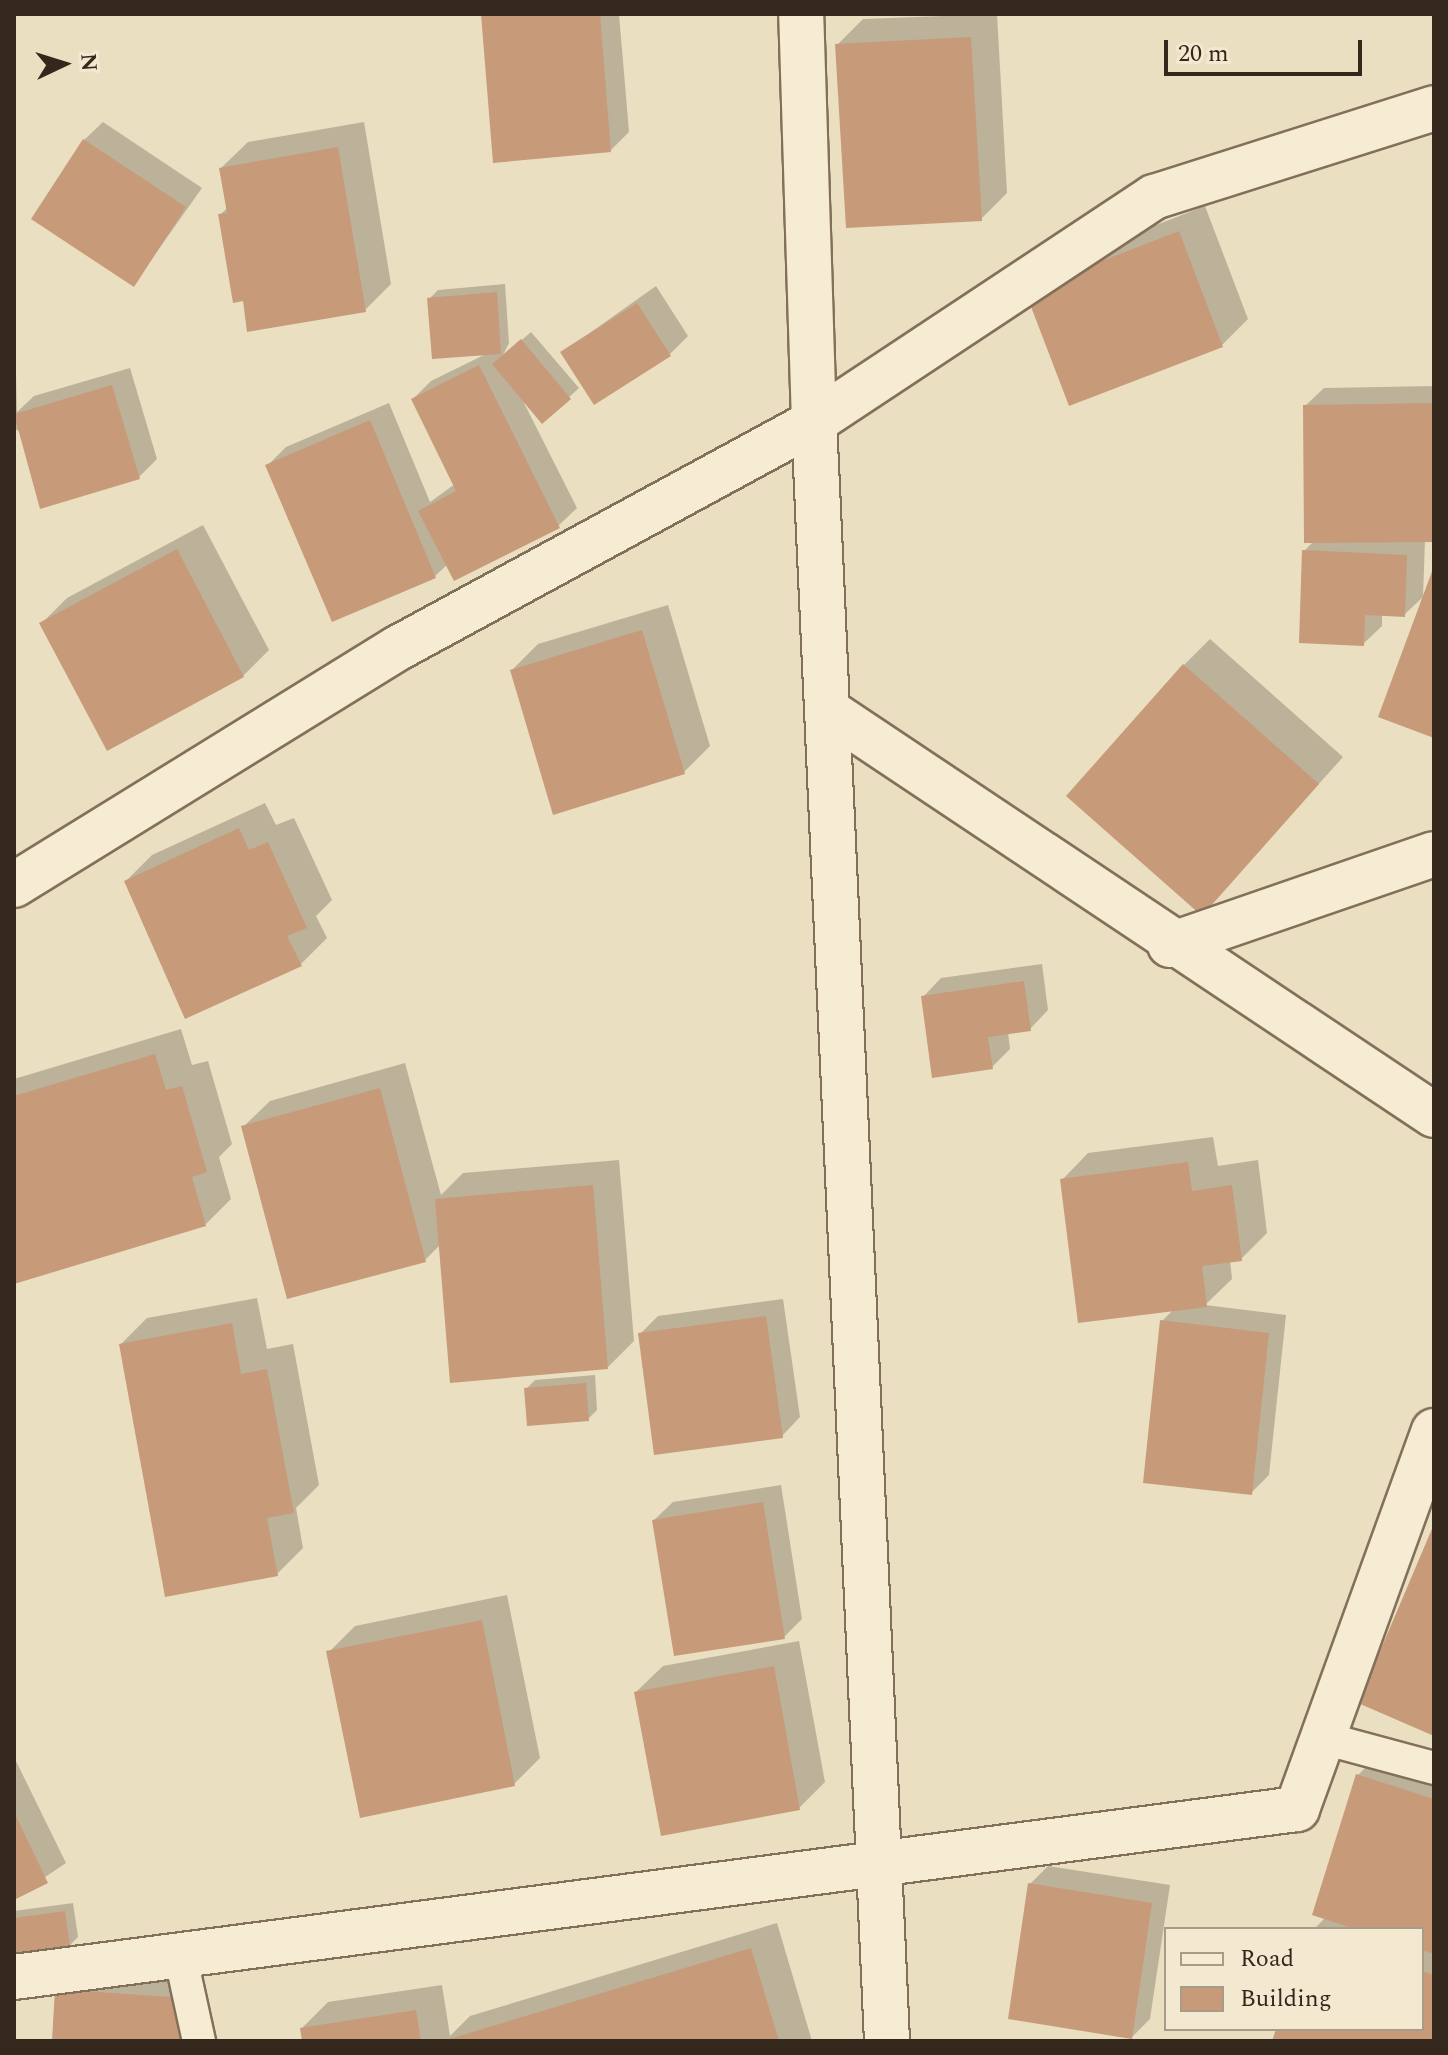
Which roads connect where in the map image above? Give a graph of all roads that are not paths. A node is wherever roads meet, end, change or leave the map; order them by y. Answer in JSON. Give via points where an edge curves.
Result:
{"nodes":[{"id":1,"x":801,"y":14,"type":"edge"},
{"id":2,"x":1434,"y":108,"type":"edge"},
{"id":3,"x":814,"y":422,"type":"junction"},
{"id":4,"x":830,"y":712,"type":"junction"},
{"id":5,"x":1434,"y":854,"type":"edge"},
{"id":6,"x":14,"y":885,"type":"edge"},
{"id":7,"x":1170,"y":945,"type":"junction"},
{"id":8,"x":1434,"y":1115,"type":"edge"},
{"id":9,"x":1434,"y":1431,"type":"edge"},
{"id":10,"x":1323,"y":1738,"type":"junction"},
{"id":11,"x":1434,"y":1768,"type":"edge"},
{"id":12,"x":880,"y":1859,"type":"junction"},
{"id":13,"x":180,"y":1954,"type":"junction"},
{"id":14,"x":14,"y":1977,"type":"edge"},
{"id":15,"x":199,"y":2041,"type":"edge"},
{"id":16,"x":887,"y":2041,"type":"edge"}],
"edges":[{"from":1,"to":3,"type":"street"},
{"from":2,"to":3,"type":"street","via":[[1154,197]]},
{"from":3,"to":4,"type":"street"},
{"from":3,"to":6,"type":"street","via":[[398,648]]},
{"from":4,"to":7,"type":"street"},
{"from":4,"to":12,"type":"street"},
{"from":5,"to":7,"type":"street"},
{"from":7,"to":8,"type":"street"},
{"from":9,"to":10,"type":"street"},
{"from":10,"to":11,"type":"lane"},
{"from":10,"to":12,"type":"street","via":[[1297,1809]]},
{"from":12,"to":13,"type":"street"},
{"from":12,"to":16,"type":"street"},
{"from":13,"to":14,"type":"street"},
{"from":13,"to":15,"type":"lane"}]}
